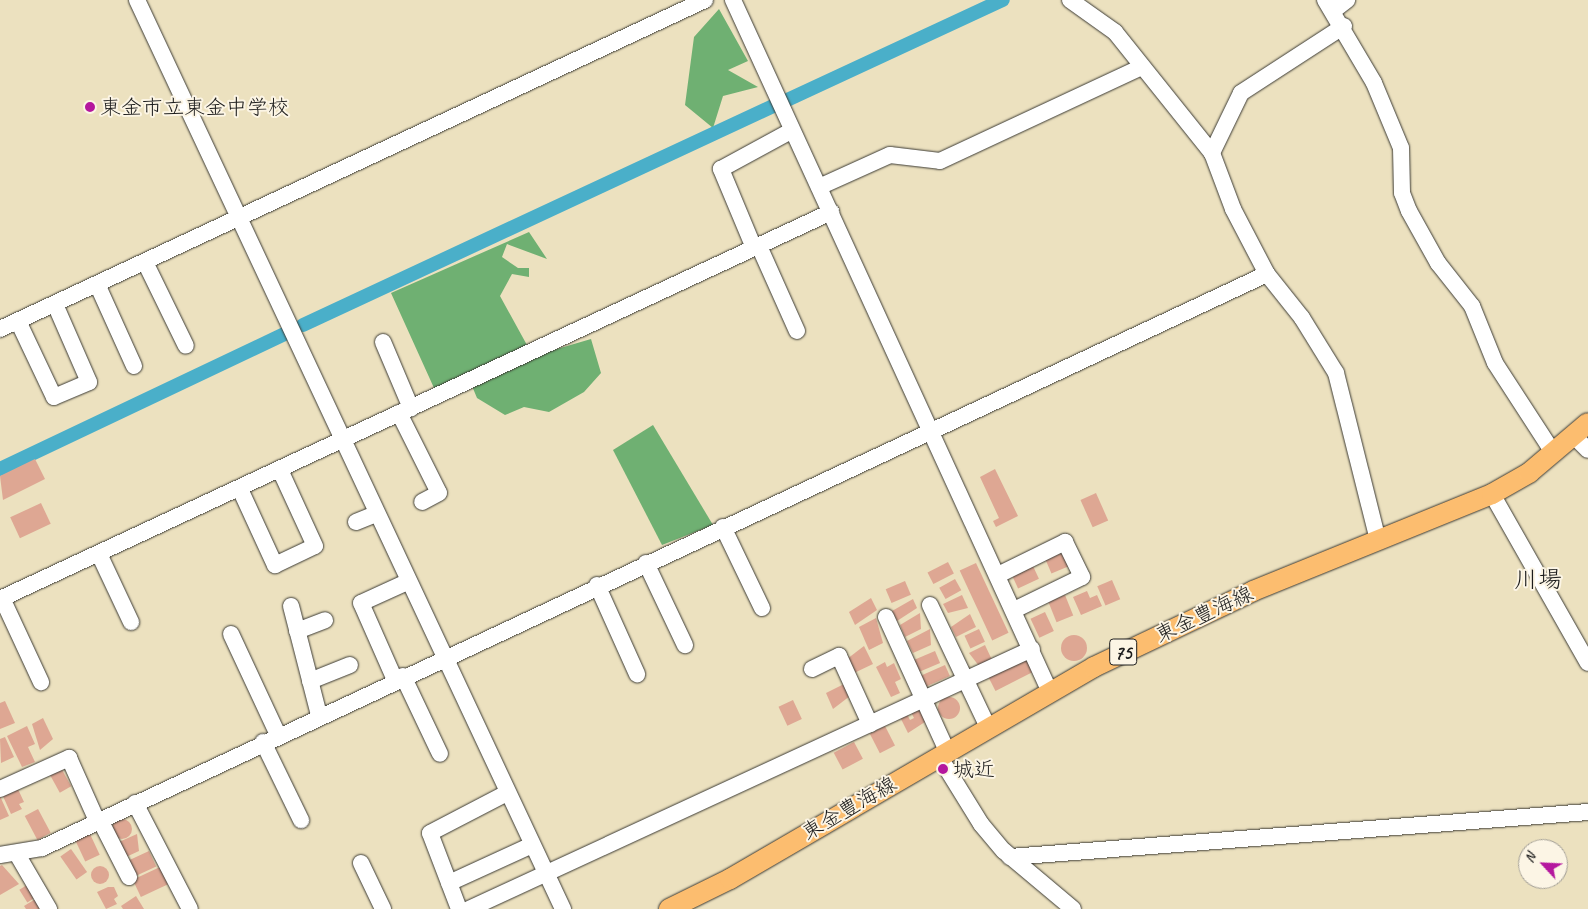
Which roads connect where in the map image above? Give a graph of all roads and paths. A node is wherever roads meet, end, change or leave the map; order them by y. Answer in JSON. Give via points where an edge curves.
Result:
{"nodes":[{"id":1,"x":137,"y":0,"type":"edge"},
{"id":2,"x":705,"y":0,"type":"edge"},
{"id":3,"x":733,"y":0,"type":"edge"},
{"id":4,"x":1070,"y":0,"type":"edge"},
{"id":5,"x":1347,"y":0,"type":"edge"},
{"id":6,"x":1329,"y":5,"type":"edge"},
{"id":7,"x":1344,"y":26,"type":"junction"},
{"id":8,"x":1142,"y":67,"type":"junction"},
{"id":9,"x":791,"y":131,"type":"junction"},
{"id":10,"x":1212,"y":152,"type":"junction"},
{"id":11,"x":819,"y":188,"type":"junction"},
{"id":12,"x":830,"y":212,"type":"junction"},
{"id":13,"x":239,"y":218,"type":"junction"},
{"id":14,"x":756,"y":247,"type":"junction"},
{"id":15,"x":145,"y":262,"type":"junction"},
{"id":16,"x":1267,"y":274,"type":"junction"},
{"id":17,"x":97,"y":284,"type":"junction"},
{"id":18,"x":55,"y":304,"type":"junction"},
{"id":19,"x":18,"y":321,"type":"junction"},
{"id":20,"x":0,"y":330,"type":"edge"},
{"id":21,"x":798,"y":331,"type":"dead end"},
{"id":22,"x":383,"y":342,"type":"dead end"},
{"id":23,"x":186,"y":346,"type":"dead end"},
{"id":24,"x":134,"y":366,"type":"dead end"},
{"id":25,"x":405,"y":410,"type":"junction"},
{"id":26,"x":930,"y":430,"type":"junction"},
{"id":27,"x":1584,"y":437,"type":"edge"},
{"id":28,"x":341,"y":440,"type":"junction"},
{"id":29,"x":1554,"y":454,"type":"junction"},
{"id":30,"x":280,"y":470,"type":"junction"},
{"id":31,"x":240,"y":490,"type":"junction"},
{"id":32,"x":1492,"y":494,"type":"junction"},
{"id":33,"x":422,"y":502,"type":"dead end"},
{"id":34,"x":376,"y":514,"type":"junction"},
{"id":35,"x":356,"y":522,"type":"dead end"},
{"id":36,"x":723,"y":527,"type":"junction"},
{"id":37,"x":1378,"y":540,"type":"junction"},
{"id":38,"x":100,"y":556,"type":"junction"},
{"id":39,"x":646,"y":563,"type":"junction"},
{"id":40,"x":998,"y":575,"type":"junction"},
{"id":41,"x":407,"y":582,"type":"junction"},
{"id":42,"x":597,"y":585,"type":"junction"},
{"id":43,"x":1,"y":599,"type":"edge"},
{"id":44,"x":930,"y":605,"type":"dead end"},
{"id":45,"x":291,"y":606,"type":"dead end"},
{"id":46,"x":762,"y":608,"type":"dead end"},
{"id":47,"x":1014,"y":610,"type":"junction"},
{"id":48,"x":886,"y":617,"type":"dead end"},
{"id":49,"x":325,"y":620,"type":"dead end"},
{"id":50,"x":131,"y":622,"type":"dead end"},
{"id":51,"x":297,"y":631,"type":"junction"},
{"id":52,"x":231,"y":634,"type":"dead end"},
{"id":53,"x":685,"y":645,"type":"dead end"},
{"id":54,"x":1032,"y":649,"type":"junction"},
{"id":55,"x":443,"y":658,"type":"junction"},
{"id":56,"x":1588,"y":663,"type":"edge"},
{"id":57,"x":350,"y":665,"type":"dead end"},
{"id":58,"x":812,"y":668,"type":"dead end"},
{"id":59,"x":637,"y":674,"type":"dead end"},
{"id":60,"x":399,"y":678,"type":"junction"},
{"id":61,"x":965,"y":680,"type":"junction"},
{"id":62,"x":310,"y":681,"type":"junction"},
{"id":63,"x":41,"y":682,"type":"dead end"},
{"id":64,"x":1049,"y":690,"type":"junction"},
{"id":65,"x":923,"y":699,"type":"junction"},
{"id":66,"x":319,"y":716,"type":"junction"},
{"id":67,"x":870,"y":724,"type":"junction"},
{"id":68,"x":988,"y":727,"type":"junction"},
{"id":69,"x":271,"y":738,"type":"junction"},
{"id":70,"x":943,"y":753,"type":"junction"},
{"id":71,"x":440,"y":754,"type":"dead end"},
{"id":72,"x":0,"y":789,"type":"edge"},
{"id":73,"x":507,"y":794,"type":"junction"},
{"id":74,"x":135,"y":803,"type":"junction"},
{"id":75,"x":1588,"y":812,"type":"edge"},
{"id":76,"x":301,"y":820,"type":"dead end"},
{"id":77,"x":99,"y":821,"type":"junction"},
{"id":78,"x":532,"y":845,"type":"junction"},
{"id":79,"x":17,"y":854,"type":"junction"},
{"id":80,"x":0,"y":855,"type":"edge"},
{"id":81,"x":1010,"y":857,"type":"junction"},
{"id":82,"x":361,"y":863,"type":"dead end"},
{"id":83,"x":546,"y":874,"type":"junction"},
{"id":84,"x":129,"y":877,"type":"dead end"},
{"id":85,"x":449,"y":883,"type":"junction"},
{"id":86,"x":48,"y":909,"type":"edge"},
{"id":87,"x":190,"y":909,"type":"edge"},
{"id":88,"x":383,"y":909,"type":"edge"},
{"id":89,"x":459,"y":909,"type":"edge"},
{"id":90,"x":469,"y":909,"type":"edge"},
{"id":91,"x":563,"y":909,"type":"edge"},
{"id":92,"x":669,"y":909,"type":"edge"},
{"id":93,"x":1073,"y":909,"type":"edge"}],
"edges":[{"from":1,"to":13,"type":"street"},
{"from":2,"to":13,"type":"street"},
{"from":3,"to":9,"type":"street"},
{"from":4,"to":8,"type":"street","via":[[1115,32]]},
{"from":5,"to":6,"type":"street"},
{"from":6,"to":7,"type":"street"},
{"from":7,"to":10,"type":"street","via":[[1242,93]]},
{"from":7,"to":29,"type":"street","via":[[1401,148],[1402,194],[1409,211],[1438,263],[1472,306],[1495,363]]},
{"from":8,"to":10,"type":"street"},
{"from":8,"to":11,"type":"street","via":[[940,161],[890,155]]},
{"from":9,"to":11,"type":"street"},
{"from":9,"to":14,"type":"street","via":[[721,169]]},
{"from":10,"to":16,"type":"street","via":[[1233,209]]},
{"from":11,"to":12,"type":"street"},
{"from":12,"to":14,"type":"street"},
{"from":12,"to":26,"type":"street"},
{"from":13,"to":15,"type":"street"},
{"from":13,"to":28,"type":"street"},
{"from":14,"to":21,"type":"street"},
{"from":14,"to":25,"type":"street"},
{"from":15,"to":17,"type":"street"},
{"from":15,"to":23,"type":"street"},
{"from":16,"to":26,"type":"street"},
{"from":16,"to":37,"type":"street","via":[[1302,318],[1336,373]]},
{"from":17,"to":18,"type":"street"},
{"from":17,"to":24,"type":"street"},
{"from":18,"to":19,"type":"street"},
{"from":18,"to":19,"type":"street","via":[[89,382],[54,397]]},
{"from":19,"to":20,"type":"street"},
{"from":22,"to":25,"type":"street"},
{"from":25,"to":28,"type":"street"},
{"from":25,"to":33,"type":"street","via":[[439,493]]},
{"from":26,"to":36,"type":"street"},
{"from":26,"to":40,"type":"street"},
{"from":27,"to":29,"type":"main road","name":"東金豊海線","number":"75"},
{"from":28,"to":30,"type":"street"},
{"from":28,"to":34,"type":"street"},
{"from":29,"to":32,"type":"main road","name":"東金豊海線","number":"75"},
{"from":30,"to":31,"type":"street"},
{"from":30,"to":31,"type":"street","via":[[315,546],[275,565]]},
{"from":31,"to":38,"type":"street"},
{"from":32,"to":37,"type":"main road","name":"東金豊海線","number":"75"},
{"from":32,"to":56,"type":"street"},
{"from":34,"to":35,"type":"street"},
{"from":34,"to":41,"type":"street"},
{"from":36,"to":39,"type":"street"},
{"from":36,"to":46,"type":"street"},
{"from":37,"to":64,"type":"main road","name":"東金豊海線","number":"75","via":[[1182,623]]},
{"from":38,"to":43,"type":"street"},
{"from":38,"to":50,"type":"street"},
{"from":39,"to":42,"type":"street"},
{"from":39,"to":53,"type":"street"},
{"from":40,"to":47,"type":"street"},
{"from":40,"to":47,"type":"street","via":[[1065,542],[1082,577]]},
{"from":41,"to":55,"type":"street"},
{"from":41,"to":60,"type":"street","via":[[361,603]]},
{"from":42,"to":55,"type":"street"},
{"from":42,"to":59,"type":"street"},
{"from":43,"to":63,"type":"street"},
{"from":44,"to":61,"type":"street"},
{"from":45,"to":51,"type":"street"},
{"from":47,"to":54,"type":"street"},
{"from":48,"to":65,"type":"street"},
{"from":49,"to":51,"type":"street"},
{"from":51,"to":62,"type":"street"},
{"from":52,"to":69,"type":"street"},
{"from":54,"to":61,"type":"street"},
{"from":54,"to":64,"type":"street"},
{"from":55,"to":60,"type":"street"},
{"from":55,"to":73,"type":"street"},
{"from":57,"to":62,"type":"street"},
{"from":58,"to":67,"type":"street","via":[[839,656]]},
{"from":60,"to":66,"type":"street"},
{"from":60,"to":71,"type":"street"},
{"from":61,"to":65,"type":"street"},
{"from":61,"to":68,"type":"street"},
{"from":62,"to":66,"type":"street"},
{"from":64,"to":68,"type":"main road","name":"東金豊海線","number":"75"},
{"from":65,"to":67,"type":"street"},
{"from":65,"to":70,"type":"street"},
{"from":66,"to":69,"type":"street"},
{"from":67,"to":83,"type":"street"},
{"from":68,"to":70,"type":"main road","name":"東金豊海線","number":"75"},
{"from":69,"to":74,"type":"street"},
{"from":69,"to":76,"type":"street"},
{"from":70,"to":81,"type":"street","via":[[981,824]]},
{"from":70,"to":92,"type":"main road","name":"東金豊海線","number":"75","via":[[730,879]]},
{"from":72,"to":77,"type":"street","via":[[69,758]]},
{"from":73,"to":78,"type":"street"},
{"from":73,"to":85,"type":"street","via":[[430,833]]},
{"from":74,"to":77,"type":"street"},
{"from":74,"to":87,"type":"street"},
{"from":75,"to":81,"type":"street"},
{"from":77,"to":79,"type":"street","via":[[42,848]]},
{"from":77,"to":84,"type":"street"},
{"from":78,"to":83,"type":"street"},
{"from":78,"to":85,"type":"street"},
{"from":79,"to":80,"type":"street"},
{"from":79,"to":86,"type":"street"},
{"from":81,"to":93,"type":"street"},
{"from":82,"to":88,"type":"street"},
{"from":83,"to":90,"type":"street"},
{"from":83,"to":91,"type":"street"},
{"from":85,"to":89,"type":"street"}]}
